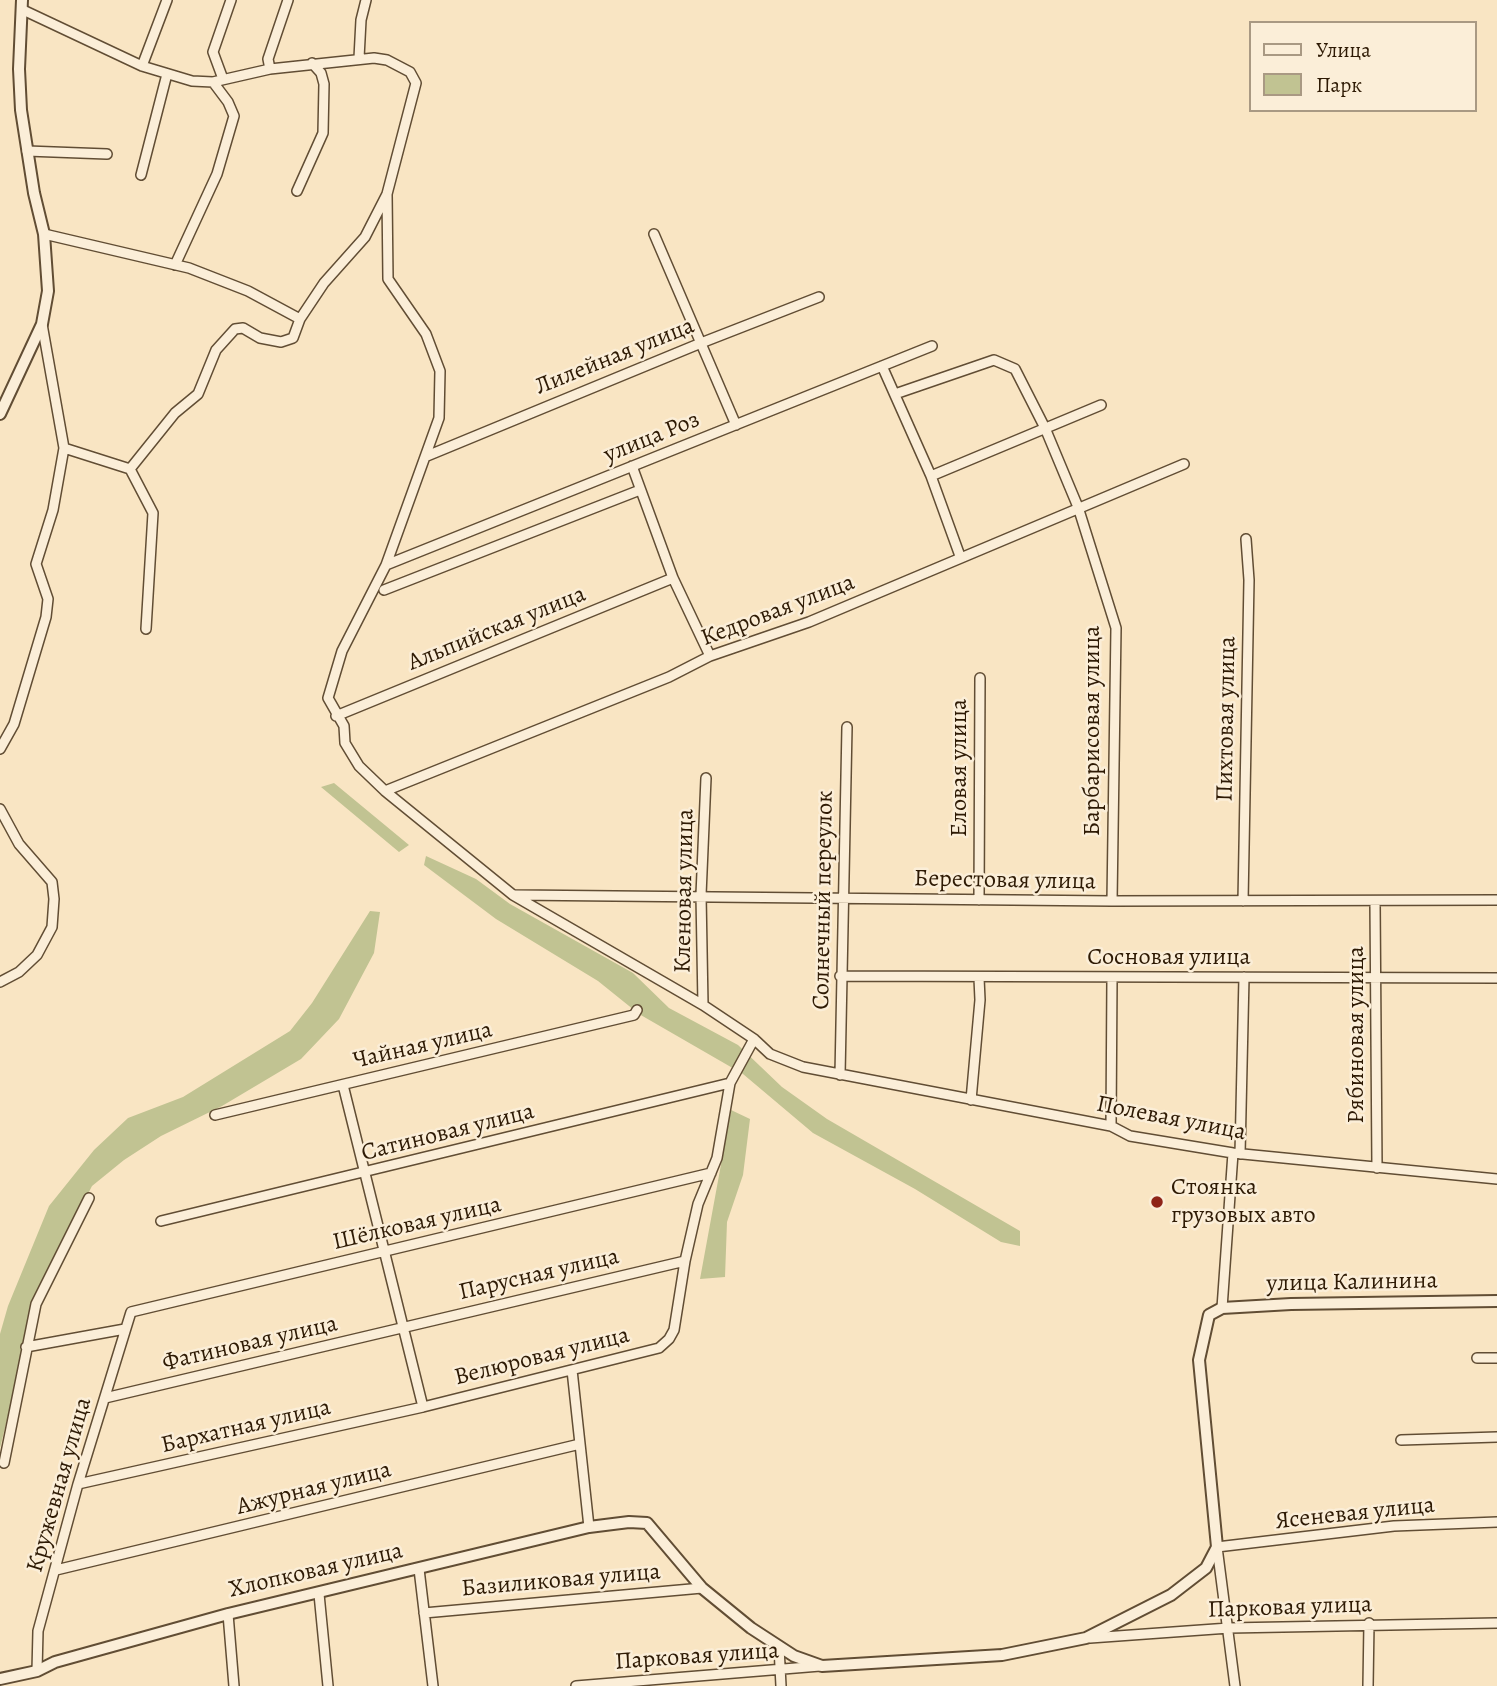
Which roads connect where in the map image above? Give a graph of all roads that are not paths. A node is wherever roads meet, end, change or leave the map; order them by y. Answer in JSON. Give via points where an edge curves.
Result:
{"nodes":[{"id":1,"x":167,"y":0,"type":"edge"},
{"id":2,"x":231,"y":0,"type":"edge"},
{"id":3,"x":288,"y":0,"type":"edge"},
{"id":4,"x":366,"y":0,"type":"edge"},
{"id":5,"x":22,"y":5,"type":"edge"},
{"id":6,"x":359,"y":58,"type":"junction"},
{"id":7,"x":312,"y":63,"type":"junction"},
{"id":8,"x":142,"y":66,"type":"junction"},
{"id":9,"x":270,"y":69,"type":"junction"},
{"id":10,"x":167,"y":74,"type":"junction"},
{"id":11,"x":223,"y":79,"type":"junction"},
{"id":12,"x":213,"y":82,"type":"junction"},
{"id":13,"x":27,"y":151,"type":"junction"},
{"id":14,"x":107,"y":154,"type":"dead end"},
{"id":15,"x":141,"y":175,"type":"dead end"},
{"id":16,"x":297,"y":191,"type":"dead end"},
{"id":17,"x":387,"y":194,"type":"junction"},
{"id":18,"x":44,"y":234,"type":"junction"},
{"id":19,"x":654,"y":234,"type":"dead end"},
{"id":20,"x":176,"y":265,"type":"junction"},
{"id":21,"x":819,"y":297,"type":"dead end"},
{"id":22,"x":300,"y":319,"type":"junction"},
{"id":23,"x":42,"y":324,"type":"junction"},
{"id":24,"x":701,"y":343,"type":"junction"},
{"id":25,"x":932,"y":346,"type":"dead end"},
{"id":26,"x":882,"y":366,"type":"junction"},
{"id":27,"x":895,"y":394,"type":"junction"},
{"id":28,"x":1101,"y":405,"type":"dead end"},
{"id":29,"x":0,"y":414,"type":"edge"},
{"id":30,"x":736,"y":425,"type":"junction"},
{"id":31,"x":1045,"y":428,"type":"junction"},
{"id":32,"x":64,"y":448,"type":"junction"},
{"id":33,"x":427,"y":456,"type":"junction"},
{"id":34,"x":1184,"y":464,"type":"dead end"},
{"id":35,"x":632,"y":466,"type":"junction"},
{"id":36,"x":130,"y":469,"type":"junction"},
{"id":37,"x":931,"y":476,"type":"junction"},
{"id":38,"x":640,"y":490,"type":"junction"},
{"id":39,"x":1078,"y":507,"type":"junction"},
{"id":40,"x":1245,"y":539,"type":"dead end"},
{"id":41,"x":960,"y":555,"type":"junction"},
{"id":42,"x":386,"y":565,"type":"junction"},
{"id":43,"x":673,"y":578,"type":"junction"},
{"id":44,"x":384,"y":590,"type":"dead end"},
{"id":45,"x":146,"y":629,"type":"dead end"},
{"id":46,"x":710,"y":656,"type":"junction"},
{"id":47,"x":980,"y":678,"type":"dead end"},
{"id":48,"x":336,"y":716,"type":"junction"},
{"id":49,"x":847,"y":727,"type":"dead end"},
{"id":50,"x":0,"y":749,"type":"edge"},
{"id":51,"x":706,"y":778,"type":"dead end"},
{"id":52,"x":385,"y":791,"type":"junction"},
{"id":53,"x":0,"y":809,"type":"edge"},
{"id":54,"x":513,"y":895,"type":"junction"},
{"id":55,"x":701,"y":895,"type":"junction"},
{"id":56,"x":842,"y":899,"type":"junction"},
{"id":57,"x":979,"y":900,"type":"junction"},
{"id":58,"x":1497,"y":900,"type":"edge"},
{"id":59,"x":1112,"y":901,"type":"junction"},
{"id":60,"x":1243,"y":901,"type":"junction"},
{"id":61,"x":1375,"y":902,"type":"junction"},
{"id":62,"x":840,"y":976,"type":"junction"},
{"id":63,"x":1244,"y":977,"type":"junction"},
{"id":64,"x":979,"y":978,"type":"junction"},
{"id":65,"x":1112,"y":978,"type":"junction"},
{"id":66,"x":1376,"y":978,"type":"junction"},
{"id":67,"x":1497,"y":978,"type":"edge"},
{"id":68,"x":0,"y":982,"type":"edge"},
{"id":69,"x":703,"y":1005,"type":"junction"},
{"id":70,"x":637,"y":1010,"type":"dead end"},
{"id":71,"x":754,"y":1039,"type":"junction"},
{"id":72,"x":840,"y":1075,"type":"junction"},
{"id":73,"x":730,"y":1083,"type":"junction"},
{"id":74,"x":343,"y":1085,"type":"junction"},
{"id":75,"x":971,"y":1100,"type":"junction"},
{"id":76,"x":215,"y":1115,"type":"dead end"},
{"id":77,"x":1111,"y":1126,"type":"junction"},
{"id":78,"x":1236,"y":1154,"type":"junction"},
{"id":79,"x":1377,"y":1168,"type":"junction"},
{"id":80,"x":711,"y":1173,"type":"junction"},
{"id":81,"x":365,"y":1174,"type":"junction"},
{"id":82,"x":1497,"y":1179,"type":"edge"},
{"id":83,"x":89,"y":1198,"type":"dead end"},
{"id":84,"x":160,"y":1221,"type":"dead end"},
{"id":85,"x":384,"y":1252,"type":"junction"},
{"id":86,"x":685,"y":1261,"type":"junction"},
{"id":87,"x":1497,"y":1301,"type":"edge"},
{"id":88,"x":1222,"y":1308,"type":"junction"},
{"id":89,"x":131,"y":1312,"type":"joint"},
{"id":90,"x":403,"y":1328,"type":"junction"},
{"id":91,"x":125,"y":1329,"type":"junction"},
{"id":92,"x":26,"y":1347,"type":"junction"},
{"id":93,"x":1477,"y":1358,"type":"dead end"},
{"id":94,"x":1497,"y":1358,"type":"edge"},
{"id":95,"x":572,"y":1370,"type":"junction"},
{"id":96,"x":105,"y":1398,"type":"junction"},
{"id":97,"x":423,"y":1407,"type":"junction"},
{"id":98,"x":1497,"y":1437,"type":"edge"},
{"id":99,"x":1401,"y":1440,"type":"dead end"},
{"id":100,"x":580,"y":1444,"type":"junction"},
{"id":101,"x":4,"y":1463,"type":"dead end"},
{"id":102,"x":78,"y":1485,"type":"junction"},
{"id":103,"x":1497,"y":1522,"type":"edge"},
{"id":104,"x":589,"y":1527,"type":"junction"},
{"id":105,"x":1217,"y":1547,"type":"junction"},
{"id":106,"x":419,"y":1569,"type":"junction"},
{"id":107,"x":56,"y":1570,"type":"junction"},
{"id":108,"x":702,"y":1588,"type":"junction"},
{"id":109,"x":319,"y":1594,"type":"junction"},
{"id":110,"x":424,"y":1613,"type":"junction"},
{"id":111,"x":228,"y":1614,"type":"junction"},
{"id":112,"x":1369,"y":1623,"type":"junction"},
{"id":113,"x":1497,"y":1623,"type":"edge"},
{"id":114,"x":1229,"y":1628,"type":"junction"},
{"id":115,"x":1086,"y":1638,"type":"junction"},
{"id":116,"x":779,"y":1647,"type":"junction"},
{"id":117,"x":822,"y":1666,"type":"junction"},
{"id":118,"x":780,"y":1670,"type":"junction"},
{"id":119,"x":37,"y":1671,"type":"junction"},
{"id":120,"x":0,"y":1679,"type":"edge"},
{"id":121,"x":234,"y":1686,"type":"edge"},
{"id":122,"x":328,"y":1686,"type":"edge"},
{"id":123,"x":433,"y":1686,"type":"edge"},
{"id":124,"x":576,"y":1686,"type":"edge"},
{"id":125,"x":781,"y":1686,"type":"edge"},
{"id":126,"x":1235,"y":1686,"type":"edge"},
{"id":127,"x":1368,"y":1686,"type":"edge"}],
"edges":[{"from":1,"to":8,"type":"street"},
{"from":2,"to":11,"type":"street","via":[[213,52]]},
{"from":3,"to":9,"type":"street","via":[[268,59]]},
{"from":4,"to":6,"type":"street"},
{"from":5,"to":8,"type":"street"},
{"from":5,"to":13,"type":"street","via":[[19,69]]},
{"from":6,"to":7,"type":"street"},
{"from":6,"to":17,"type":"street","via":[[387,60],[410,72],[416,83]]},
{"from":7,"to":9,"type":"street"},
{"from":7,"to":16,"type":"street","via":[[324,83],[323,133]]},
{"from":8,"to":10,"type":"street"},
{"from":9,"to":11,"type":"street"},
{"from":10,"to":12,"type":"street"},
{"from":10,"to":15,"type":"street"},
{"from":11,"to":12,"type":"street"},
{"from":12,"to":20,"type":"street","via":[[234,116],[217,173]]},
{"from":13,"to":14,"type":"street"},
{"from":13,"to":18,"type":"street"},
{"from":17,"to":22,"type":"street","via":[[365,237]]},
{"from":17,"to":33,"type":"street","name":"Полевая улица","via":[[388,279],[426,334],[440,371],[439,418]]},
{"from":18,"to":20,"type":"street"},
{"from":18,"to":23,"type":"street","via":[[48,290]]},
{"from":19,"to":24,"type":"street"},
{"from":20,"to":22,"type":"street","via":[[248,291]]},
{"from":21,"to":24,"type":"street","name":"Лилейная улица"},
{"from":22,"to":36,"type":"street","via":[[293,338],[281,342],[235,329],[216,350],[198,394],[175,413]]},
{"from":23,"to":29,"type":"street"},
{"from":23,"to":32,"type":"street"},
{"from":24,"to":30,"type":"street"},
{"from":24,"to":33,"type":"street","name":"Лилейная улица"},
{"from":25,"to":26,"type":"street","name":"улица Роз"},
{"from":26,"to":27,"type":"street"},
{"from":26,"to":30,"type":"street","name":"улица Роз"},
{"from":27,"to":31,"type":"street","name":"Барбарисовая улица","via":[[993,360],[1015,369]]},
{"from":27,"to":37,"type":"street"},
{"from":28,"to":31,"type":"street"},
{"from":30,"to":35,"type":"street","name":"улица Роз"},
{"from":31,"to":37,"type":"street"},
{"from":31,"to":39,"type":"street","name":"Барбарисовая улица"},
{"from":32,"to":36,"type":"street"},
{"from":32,"to":50,"type":"street","via":[[53,510],[36,564],[48,599],[46,617],[14,724]]},
{"from":33,"to":42,"type":"street","name":"Полевая улица"},
{"from":34,"to":39,"type":"street","name":"Кедровая улица"},
{"from":35,"to":38,"type":"street"},
{"from":35,"to":42,"type":"street","name":"улица Роз"},
{"from":36,"to":45,"type":"street","via":[[153,513]]},
{"from":37,"to":41,"type":"street"},
{"from":38,"to":43,"type":"street"},
{"from":38,"to":44,"type":"street","name":"улица Роз"},
{"from":39,"to":41,"type":"street","name":"Кедровая улица"},
{"from":39,"to":59,"type":"street","name":"Барбарисовая улица","via":[[1116,628]]},
{"from":40,"to":60,"type":"street","name":"Пихтовая улица"},
{"from":41,"to":46,"type":"street","name":"Кедровая улица","via":[[808,622]]},
{"from":42,"to":48,"type":"street","name":"Полевая улица","via":[[342,651],[328,698]]},
{"from":43,"to":46,"type":"street"},
{"from":43,"to":48,"type":"street","name":"Альпийская улица"},
{"from":46,"to":52,"type":"street","name":"Кедровая улица","via":[[669,677]]},
{"from":47,"to":57,"type":"street","name":"Еловая улица"},
{"from":48,"to":52,"type":"street","name":"Полевая улица","via":[[359,766]]},
{"from":49,"to":56,"type":"street","name":"Солнечный переулок"},
{"from":51,"to":55,"type":"street","name":"Кленовая улица"},
{"from":52,"to":54,"type":"street","name":"Полевая улица"},
{"from":53,"to":68,"type":"street","via":[[19,844],[52,882],[52,928],[37,954]]},
{"from":54,"to":55,"type":"street","name":"Берестовая улица"},
{"from":54,"to":69,"type":"street","name":"Полевая улица"},
{"from":55,"to":56,"type":"street","name":"Берестовая улица"},
{"from":55,"to":69,"type":"street","name":"Кленовая улица"},
{"from":56,"to":57,"type":"street","name":"Берестовая улица"},
{"from":56,"to":62,"type":"street","name":"Солнечный переулок"},
{"from":57,"to":59,"type":"street","name":"Берестовая улица"},
{"from":58,"to":61,"type":"street","name":"Берестовая улица"},
{"from":59,"to":60,"type":"street","name":"Берестовая улица"},
{"from":60,"to":61,"type":"street","name":"Берестовая улица"},
{"from":61,"to":66,"type":"street","name":"Рябиновая улица"},
{"from":62,"to":64,"type":"street","name":"Сосновая улица"},
{"from":62,"to":72,"type":"street","name":"Солнечный переулок"},
{"from":63,"to":65,"type":"street","name":"Сосновая улица"},
{"from":63,"to":66,"type":"street","name":"Сосновая улица"},
{"from":63,"to":78,"type":"street"},
{"from":64,"to":65,"type":"street","name":"Сосновая улица"},
{"from":64,"to":75,"type":"street"},
{"from":65,"to":77,"type":"street"},
{"from":66,"to":67,"type":"street","name":"Сосновая улица"},
{"from":66,"to":79,"type":"street","name":"Рябиновая улица"},
{"from":69,"to":71,"type":"street","name":"Полевая улица"},
{"from":70,"to":74,"type":"street","name":"Чайная улица","via":[[634,1015]]},
{"from":71,"to":72,"type":"street","name":"Полевая улица","via":[[770,1054]]},
{"from":71,"to":73,"type":"street"},
{"from":72,"to":75,"type":"street","name":"Полевая улица"},
{"from":73,"to":80,"type":"street"},
{"from":73,"to":81,"type":"street","name":"Сатиновая улица"},
{"from":74,"to":76,"type":"street","name":"Чайная улица"},
{"from":74,"to":81,"type":"street"},
{"from":75,"to":77,"type":"street","name":"Полевая улица"},
{"from":77,"to":78,"type":"street","name":"Полевая улица","via":[[1130,1136]]},
{"from":78,"to":79,"type":"street","name":"Полевая улица"},
{"from":78,"to":88,"type":"street"},
{"from":79,"to":82,"type":"street","name":"Полевая улица"},
{"from":80,"to":85,"type":"street","name":"Шёлковая улица"},
{"from":80,"to":86,"type":"street","via":[[698,1204]]},
{"from":81,"to":84,"type":"street","name":"Сатиновая улица"},
{"from":81,"to":85,"type":"street"},
{"from":83,"to":92,"type":"street","via":[[36,1304]]},
{"from":85,"to":89,"type":"street","name":"Шёлковая улица"},
{"from":85,"to":90,"type":"street"},
{"from":86,"to":90,"type":"street","name":"Парусная улица"},
{"from":86,"to":95,"type":"street","name":"Велюровая улица","via":[[669,1339],[659,1348]]},
{"from":87,"to":88,"type":"street","name":"улица Калинина"},
{"from":88,"to":105,"type":"street","name":"улица Калинина","via":[[1209,1315],[1199,1360]]},
{"from":89,"to":91,"type":"street","name":"Кружевная улица"},
{"from":90,"to":96,"type":"street","name":"Фатиновая улица"},
{"from":90,"to":97,"type":"street"},
{"from":91,"to":92,"type":"street"},
{"from":91,"to":96,"type":"street","name":"Кружевная улица"},
{"from":92,"to":101,"type":"street"},
{"from":93,"to":94,"type":"street"},
{"from":95,"to":97,"type":"street","name":"Велюровая улица"},
{"from":95,"to":100,"type":"street"},
{"from":96,"to":102,"type":"street","name":"Кружевная улица"},
{"from":97,"to":102,"type":"street","name":"Бархатная улица"},
{"from":98,"to":99,"type":"street"},
{"from":100,"to":104,"type":"street"},
{"from":100,"to":107,"type":"street","name":"Ажурная улица"},
{"from":102,"to":107,"type":"street","name":"Кружевная улица"},
{"from":103,"to":105,"type":"street","name":"Ясеневая улица","via":[[1394,1526]]},
{"from":104,"to":106,"type":"street","name":"Хлопковая улица"},
{"from":104,"to":108,"type":"street","name":"Хлопковая улица","via":[[647,1523]]},
{"from":105,"to":114,"type":"street"},
{"from":105,"to":115,"type":"street","via":[[1206,1568],[1171,1595]]},
{"from":106,"to":109,"type":"street","name":"Хлопковая улица"},
{"from":106,"to":110,"type":"street"},
{"from":107,"to":119,"type":"street","name":"Кружевная улица","via":[[38,1631]]},
{"from":108,"to":110,"type":"street","name":"Базиликовая улица"},
{"from":108,"to":116,"type":"street"},
{"from":109,"to":111,"type":"street","name":"Хлопковая улица"},
{"from":109,"to":122,"type":"street"},
{"from":110,"to":123,"type":"street"},
{"from":111,"to":119,"type":"street","name":"Хлопковая улица"},
{"from":111,"to":121,"type":"street"},
{"from":112,"to":113,"type":"street","name":"Парковая улица"},
{"from":112,"to":114,"type":"street","name":"Парковая улица"},
{"from":112,"to":127,"type":"street"},
{"from":114,"to":115,"type":"street","name":"Парковая улица"},
{"from":114,"to":126,"type":"street"},
{"from":115,"to":117,"type":"street","via":[[1002,1655]]},
{"from":116,"to":117,"type":"street"},
{"from":116,"to":118,"type":"street"},
{"from":117,"to":118,"type":"street","name":"Парковая улица"},
{"from":118,"to":124,"type":"street","name":"Парковая улица"},
{"from":118,"to":125,"type":"street"},
{"from":119,"to":120,"type":"street","name":"Хлопковая улица"}]}
